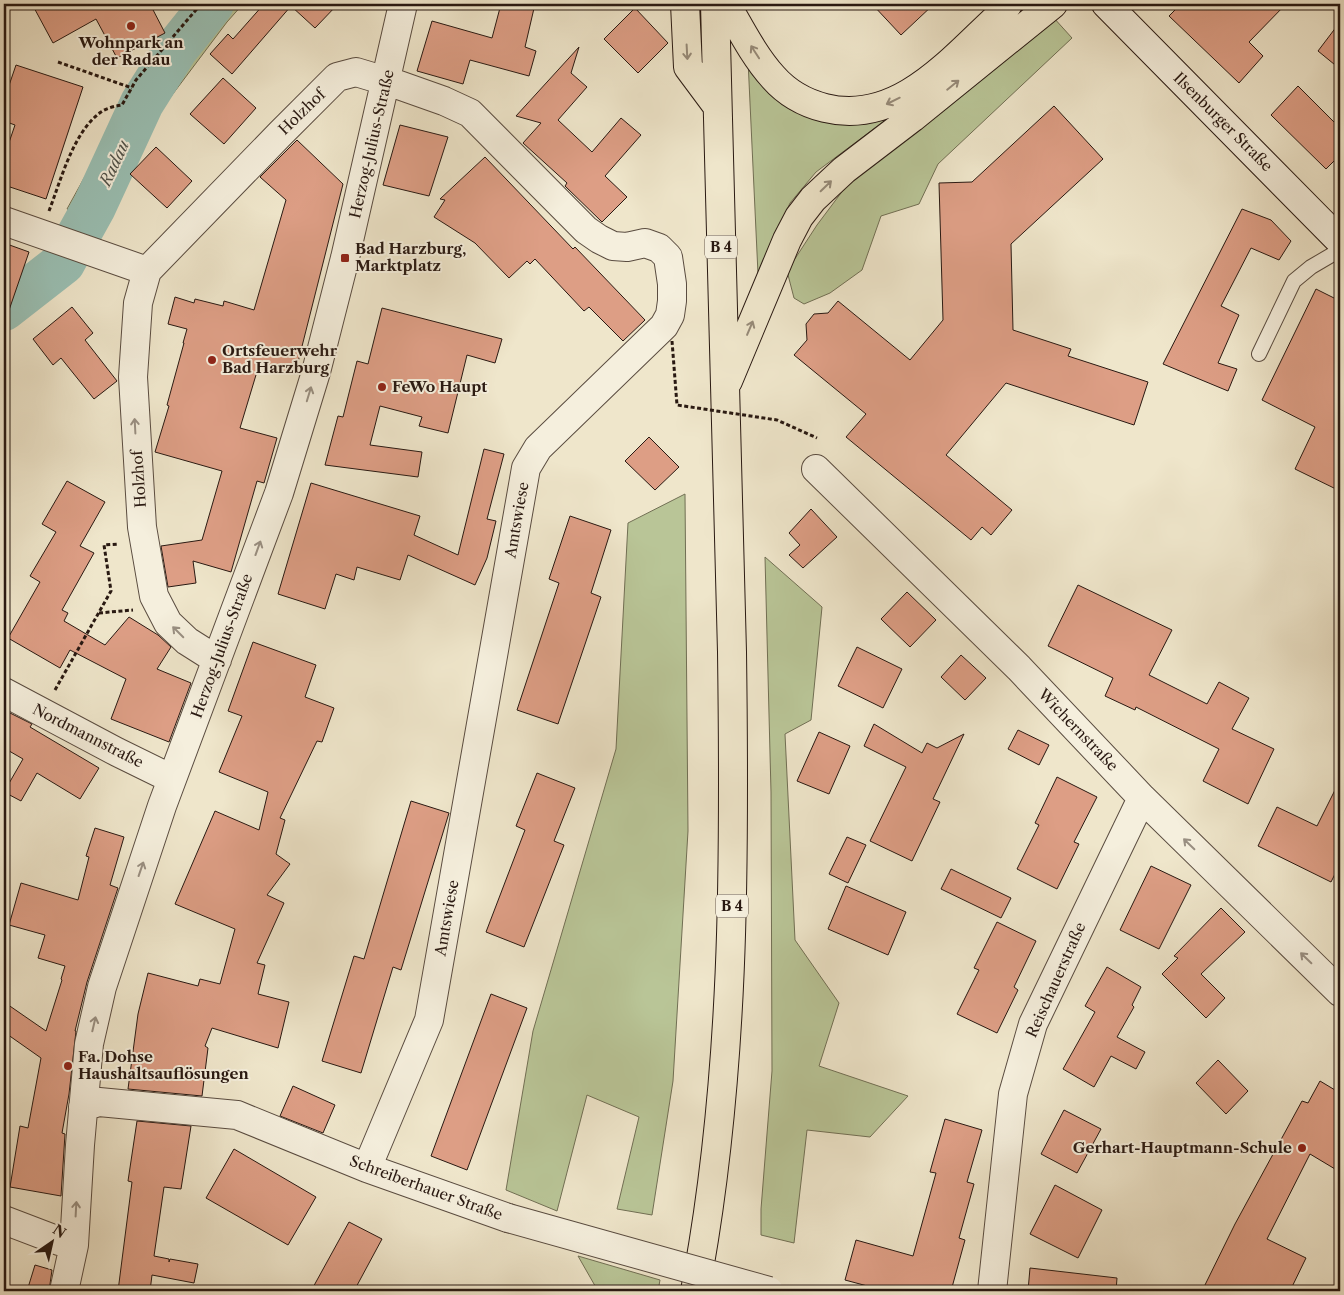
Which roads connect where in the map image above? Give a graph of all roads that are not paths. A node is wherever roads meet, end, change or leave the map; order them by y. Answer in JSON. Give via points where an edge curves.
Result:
{"nodes":[{"id":1,"x":403,"y":4,"type":"edge"},
{"id":2,"x":685,"y":4,"type":"edge"},
{"id":3,"x":715,"y":4,"type":"edge"},
{"id":4,"x":726,"y":4,"type":"edge"},
{"id":5,"x":1008,"y":4,"type":"edge"},
{"id":6,"x":1054,"y":4,"type":"edge"},
{"id":7,"x":1106,"y":4,"type":"edge"},
{"id":8,"x":386,"y":81,"type":"junction"},
{"id":9,"x":717,"y":106,"type":"junction"},
{"id":10,"x":4,"y":220,"type":"edge"},
{"id":11,"x":1340,"y":241,"type":"edge"},
{"id":12,"x":1340,"y":250,"type":"edge"},
{"id":13,"x":147,"y":271,"type":"junction"},
{"id":14,"x":1259,"y":354,"type":"dead end"},
{"id":15,"x":724,"y":389,"type":"junction"},
{"id":16,"x":816,"y":469,"type":"dead end"},
{"id":17,"x":217,"y":660,"type":"junction"},
{"id":18,"x":4,"y":692,"type":"edge"},
{"id":19,"x":172,"y":779,"type":"junction"},
{"id":20,"x":1142,"y":798,"type":"junction"},
{"id":21,"x":1340,"y":992,"type":"edge"},
{"id":22,"x":83,"y":1107,"type":"junction"},
{"id":23,"x":367,"y":1168,"type":"junction"},
{"id":24,"x":4,"y":1220,"type":"edge"},
{"id":25,"x":74,"y":1245,"type":"junction"},
{"id":26,"x":64,"y":1291,"type":"edge"},
{"id":27,"x":695,"y":1291,"type":"edge"},
{"id":28,"x":769,"y":1291,"type":"edge"},
{"id":29,"x":992,"y":1291,"type":"edge"}],
"edges":[{"from":1,"to":8,"type":"street","name":"Herzog-Julius-Straße"},
{"from":2,"to":9,"type":"highway","one_way":true,"via":[[688,67]]},
{"from":3,"to":9,"type":"highway","number":"B 4"},
{"from":5,"to":4,"type":"highway","one_way":true,"via":[[926,82],[884,105],[850,111],[815,105],[786,89],[764,65]]},
{"from":15,"to":6,"type":"highway","one_way":true,"via":[[787,240],[813,199],[844,170]]},
{"from":7,"to":11,"type":"street","name":"Ilsenburger Straße"},
{"from":8,"to":13,"type":"street","name":"Holzhof","via":[[356,72],[337,77]]},
{"from":17,"to":8,"type":"street","name":"Herzog-Julius-Straße","one_way":true,"via":[[278,493],[316,372]]},
{"from":8,"to":23,"type":"street","name":"Amtswiese","via":[[470,113],[586,230],[599,239],[613,246],[645,243],[659,248],[668,258],[672,302],[664,326],[538,448],[526,468],[429,1020]]},
{"from":9,"to":15,"type":"highway","number":"B 4"},
{"from":10,"to":13,"type":"street"},
{"from":12,"to":14,"type":"lane","via":[[1294,281]]},
{"from":17,"to":13,"type":"street","name":"Holzhof","one_way":true,"via":[[187,641],[168,623],[154,596],[144,542],[132,377],[138,303]]},
{"from":15,"to":27,"type":"highway","number":"B 4","via":[[733,733],[732,933],[718,1133]]},
{"from":16,"to":20,"type":"street","name":"Wichernstraße","via":[[1019,668]]},
{"from":17,"to":19,"type":"street","name":"Herzog-Julius-Straße"},
{"from":18,"to":19,"type":"street","name":"Nordmannstraße"},
{"from":22,"to":19,"type":"street","name":"Herzog-Julius-Straße","one_way":true,"via":[[89,1044],[102,987]]},
{"from":21,"to":20,"type":"street","name":"Wichernstraße","one_way":true},
{"from":20,"to":29,"type":"street","name":"Reischauerstraße","via":[[1033,1024],[1013,1094]]},
{"from":22,"to":23,"type":"street","name":"Schreiberhauer Straße","via":[[99,1102],[237,1115]]},
{"from":25,"to":22,"type":"street","name":"Herzog-Julius-Straße","one_way":true},
{"from":23,"to":28,"type":"street","name":"Schreiberhauer Straße","bridge":true,"via":[[508,1218]]},
{"from":24,"to":25,"type":"street"},
{"from":25,"to":26,"type":"street","name":"Herzog-Julius-Straße"}]}
